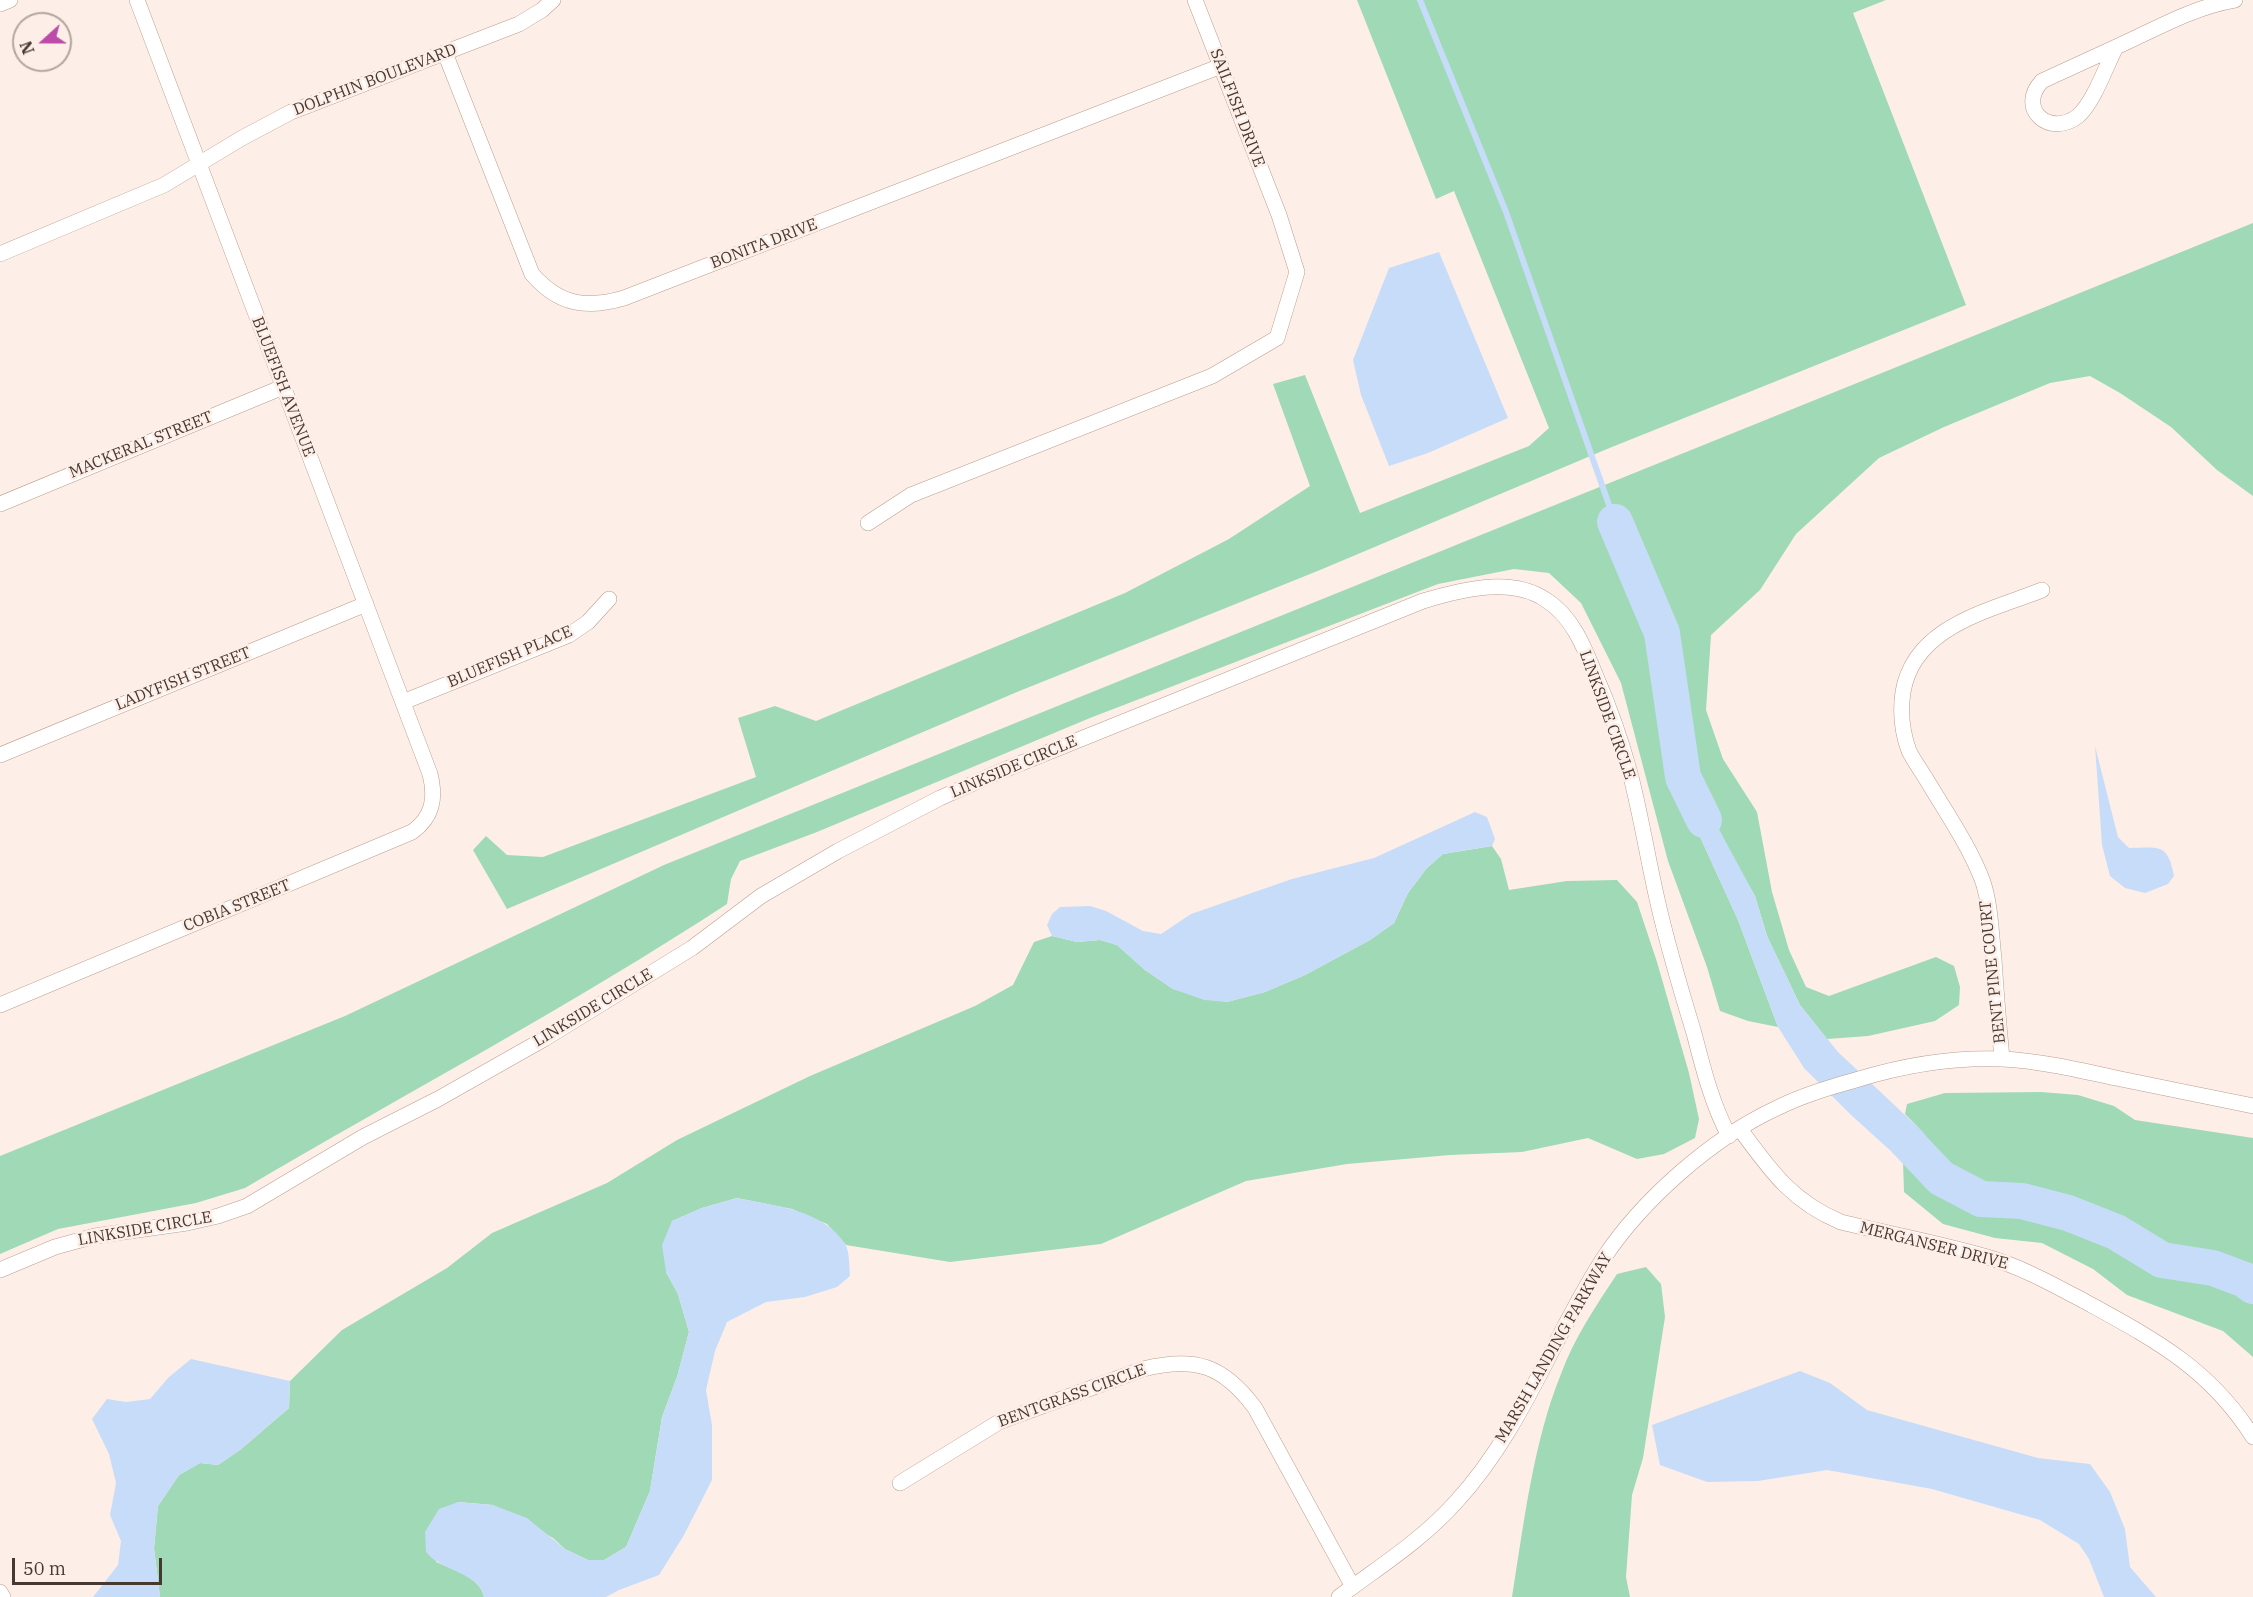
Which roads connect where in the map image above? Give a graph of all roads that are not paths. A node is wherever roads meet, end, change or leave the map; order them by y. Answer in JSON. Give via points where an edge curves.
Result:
{"nodes":[{"id":1,"x":10,"y":0,"type":"edge"},
{"id":2,"x":137,"y":0,"type":"edge"},
{"id":3,"x":553,"y":0,"type":"edge"},
{"id":4,"x":1195,"y":0,"type":"edge"},
{"id":5,"x":2235,"y":0,"type":"edge"},
{"id":6,"x":0,"y":4,"type":"edge"},
{"id":7,"x":2116,"y":47,"type":"junction"},
{"id":8,"x":445,"y":53,"type":"junction"},
{"id":9,"x":1221,"y":66,"type":"junction"},
{"id":10,"x":198,"y":165,"type":"junction"},
{"id":11,"x":0,"y":254,"type":"edge"},
{"id":12,"x":283,"y":387,"type":"junction"},
{"id":13,"x":0,"y":504,"type":"edge"},
{"id":14,"x":868,"y":523,"type":"dead end"},
{"id":15,"x":2042,"y":590,"type":"dead end"},
{"id":16,"x":609,"y":599,"type":"dead end"},
{"id":17,"x":366,"y":604,"type":"junction"},
{"id":18,"x":403,"y":702,"type":"junction"},
{"id":19,"x":0,"y":755,"type":"edge"},
{"id":20,"x":430,"y":774,"type":"joint"},
{"id":21,"x":0,"y":1005,"type":"edge"},
{"id":22,"x":2002,"y":1059,"type":"junction"},
{"id":23,"x":2253,"y":1106,"type":"edge"},
{"id":24,"x":1735,"y":1132,"type":"junction"},
{"id":25,"x":0,"y":1270,"type":"edge"},
{"id":26,"x":2253,"y":1437,"type":"edge"},
{"id":27,"x":900,"y":1483,"type":"dead end"},
{"id":28,"x":1353,"y":1587,"type":"junction"},
{"id":29,"x":0,"y":1592,"type":"edge"},
{"id":30,"x":3,"y":1597,"type":"edge"},
{"id":31,"x":1330,"y":1597,"type":"edge"},
{"id":32,"x":1339,"y":1597,"type":"edge"}],
"edges":[{"from":1,"to":6,"type":"street"},
{"from":2,"to":10,"type":"street","name":"BLUEFISH AVENUE"},
{"from":3,"to":8,"type":"street","name":"DOLPHIN BOULEVARD","via":[[519,24]]},
{"from":4,"to":9,"type":"street","name":"SAILFISH DRIVE"},
{"from":5,"to":7,"type":"street","via":[[2192,13]]},
{"from":7,"to":7,"type":"street","via":[[2042,81],[2032,99],[2042,120],[2052,124],[2077,117]]},
{"from":8,"to":9,"type":"street","name":"BONITA DRIVE","via":[[532,273],[548,290],[579,304],[602,304],[624,298]]},
{"from":8,"to":10,"type":"street","name":"DOLPHIN BOULEVARD","via":[[291,112]]},
{"from":9,"to":14,"type":"street","name":"SAILFISH DRIVE","via":[[1297,272],[1277,338],[1212,376],[911,495]]},
{"from":10,"to":11,"type":"street","name":"DOLPHIN BOULEVARD","via":[[164,185]]},
{"from":10,"to":12,"type":"street","name":"BLUEFISH AVENUE"},
{"from":12,"to":13,"type":"street","name":"MACKERAL STREET"},
{"from":12,"to":17,"type":"street","name":"BLUEFISH AVENUE"},
{"from":15,"to":22,"type":"street","name":"BENT PINE COURT","via":[[1958,622],[1938,634],[1911,667],[1901,706],[1902,728],[1910,751],[1971,855],[1983,883],[1990,912]]},
{"from":16,"to":18,"type":"street","name":"BLUEFISH PLACE","via":[[588,622],[569,635]]},
{"from":17,"to":18,"type":"street","name":"BLUEFISH AVENUE"},
{"from":17,"to":19,"type":"street","name":"LADYFISH STREET"},
{"from":18,"to":20,"type":"street","name":"BLUEFISH AVENUE"},
{"from":20,"to":21,"type":"street","name":"COBIA STREET","via":[[433,804],[428,817],[412,832]]},
{"from":22,"to":23,"type":"street","name":"MARSH LANDING PARKWAY","via":[[2055,1065]]},
{"from":22,"to":24,"type":"street","name":"MARSH LANDING PARKWAY","via":[[1949,1060],[1878,1073],[1812,1093]]},
{"from":24,"to":25,"type":"street","name":"LINKSIDE CIRCLE","via":[[1711,1095],[1662,922],[1629,771],[1587,654],[1570,622],[1545,599],[1512,588],[1482,588],[1423,601],[940,798],[761,896],[693,948],[544,1039],[363,1137],[247,1206],[187,1223],[95,1236],[55,1247]]},
{"from":24,"to":26,"type":"street","name":"MERGANSER DRIVE","via":[[1799,1200],[1819,1213],[2018,1267],[2156,1340],[2204,1377]]},
{"from":24,"to":28,"type":"street","name":"MARSH LANDING PARKWAY","via":[[1682,1171],[1641,1210],[1605,1257],[1517,1416],[1488,1463],[1457,1502],[1422,1537]]},
{"from":27,"to":28,"type":"street","name":"BENTGRASS CIRCLE","via":[[1008,1418],[1143,1369],[1186,1363],[1208,1368],[1240,1388],[1255,1408]]},
{"from":28,"to":31,"type":"street","name":"MARSH LANDING PARKWAY"},
{"from":28,"to":32,"type":"street","name":"MARSH LANDING PARKWAY"},
{"from":29,"to":30,"type":"street"}]}
